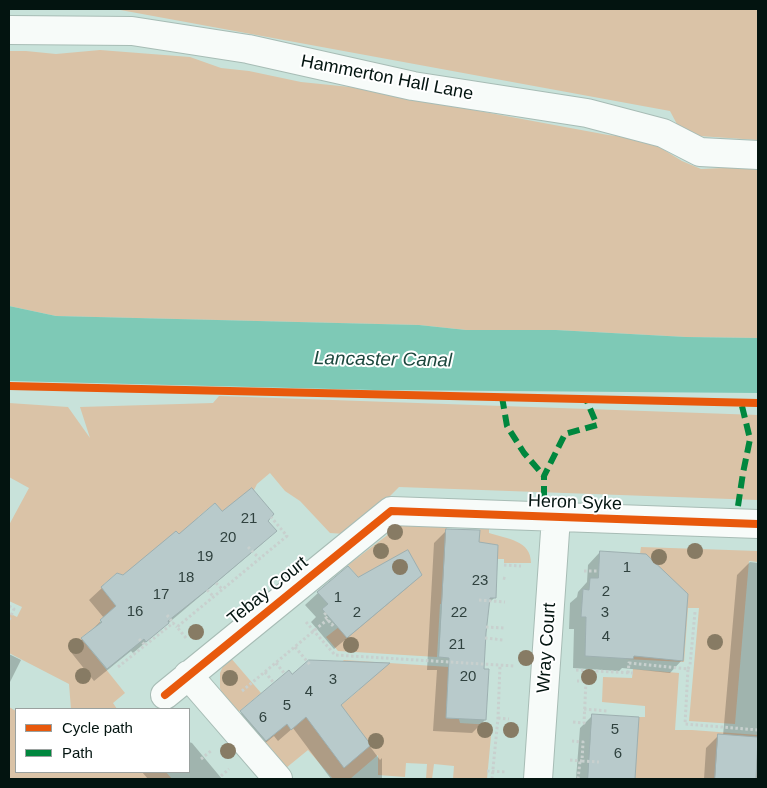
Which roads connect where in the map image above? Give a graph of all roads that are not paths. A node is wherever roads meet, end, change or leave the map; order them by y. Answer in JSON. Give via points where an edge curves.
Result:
{"nodes":[{"id":1,"x":9,"y":30,"type":"edge"},
{"id":2,"x":758,"y":154,"type":"edge"},
{"id":3,"x":391,"y":511,"type":"joint"},
{"id":4,"x":556,"y":518,"type":"junction"},
{"id":5,"x":758,"y":524,"type":"edge"},
{"id":6,"x":197,"y":668,"type":"junction"},
{"id":7,"x":164,"y":694,"type":"dead end"},
{"id":8,"x":270,"y":770,"type":"edge"},
{"id":9,"x":538,"y":779,"type":"edge"}],
"edges":[{"from":1,"to":2,"type":"street","name":"Hammerton Hall Lane","via":[[132,31],[238,47],[413,86],[587,113],[663,133],[700,152]]},
{"from":3,"to":4,"type":"street","name":"Heron Syke"},
{"from":3,"to":6,"type":"street","name":"Tebay Court"},
{"from":4,"to":5,"type":"street","name":"Heron Syke"},
{"from":4,"to":9,"type":"street","name":"Wray Court"},
{"from":6,"to":7,"type":"street","name":"Tebay Court"},
{"from":6,"to":8,"type":"street","via":[[218,710]]}]}
